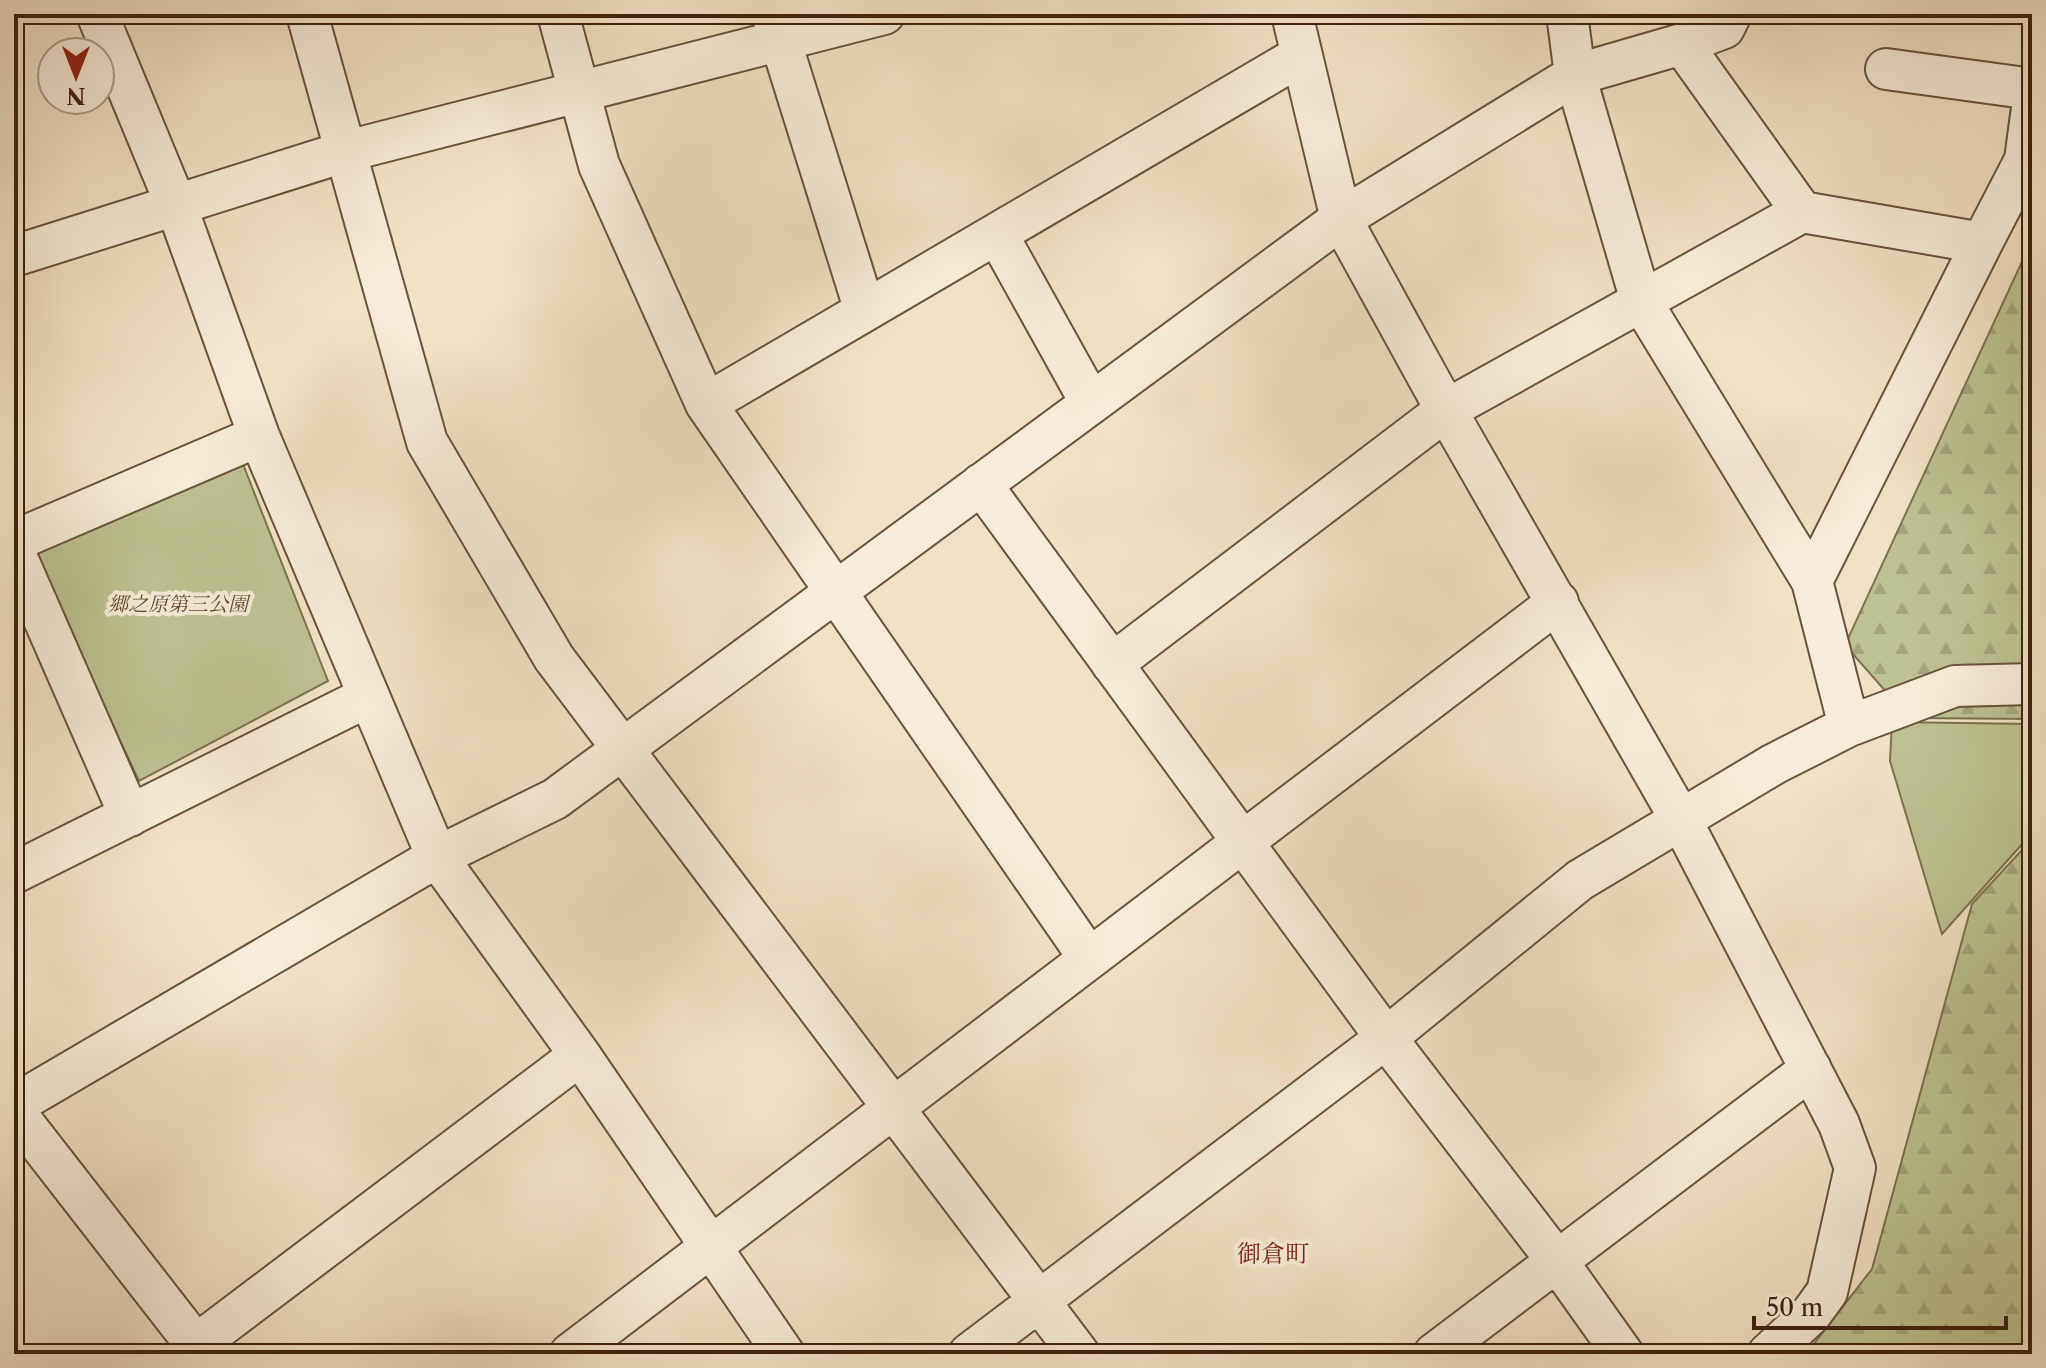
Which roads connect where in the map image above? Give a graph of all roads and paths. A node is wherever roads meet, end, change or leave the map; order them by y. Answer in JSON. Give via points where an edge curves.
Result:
{"nodes":[{"id":1,"x":97,"y":14,"type":"edge"},
{"id":2,"x":307,"y":14,"type":"edge"},
{"id":3,"x":558,"y":14,"type":"edge"},
{"id":4,"x":884,"y":14,"type":"edge"},
{"id":5,"x":1292,"y":14,"type":"edge"},
{"id":6,"x":1567,"y":14,"type":"edge"},
{"id":7,"x":1731,"y":14,"type":"edge"},
{"id":8,"x":776,"y":27,"type":"edge"},
{"id":9,"x":1682,"y":44,"type":"junction"},
{"id":10,"x":1300,"y":56,"type":"junction"},
{"id":11,"x":1886,"y":69,"type":"dead end"},
{"id":12,"x":1575,"y":75,"type":"junction"},
{"id":13,"x":2032,"y":89,"type":"edge"},
{"id":14,"x":580,"y":92,"type":"junction"},
{"id":15,"x":2032,"y":108,"type":"edge"},
{"id":16,"x":347,"y":151,"type":"junction"},
{"id":17,"x":176,"y":205,"type":"junction"},
{"id":18,"x":1802,"y":212,"type":"junction"},
{"id":19,"x":1341,"y":219,"type":"junction"},
{"id":20,"x":997,"y":234,"type":"junction"},
{"id":21,"x":1982,"y":243,"type":"junction"},
{"id":22,"x":14,"y":256,"type":"edge"},
{"id":23,"x":1641,"y":301,"type":"junction"},
{"id":24,"x":865,"y":311,"type":"junction"},
{"id":25,"x":1091,"y":403,"type":"junction"},
{"id":26,"x":706,"y":404,"type":"junction"},
{"id":27,"x":1446,"y":410,"type":"junction"},
{"id":28,"x":259,"y":436,"type":"junction"},
{"id":29,"x":981,"y":484,"type":"junction"},
{"id":30,"x":14,"y":541,"type":"edge"},
{"id":31,"x":14,"y":551,"type":"edge"},
{"id":32,"x":1812,"y":581,"type":"junction"},
{"id":33,"x":834,"y":594,"type":"junction"},
{"id":34,"x":1558,"y":602,"type":"junction"},
{"id":35,"x":1112,"y":664,"type":"junction"},
{"id":36,"x":2032,"y":684,"type":"edge"},
{"id":37,"x":367,"y":697,"type":"junction"},
{"id":38,"x":1849,"y":726,"type":"junction"},
{"id":39,"x":624,"y":751,"type":"junction"},
{"id":40,"x":130,"y":816,"type":"junction"},
{"id":41,"x":1681,"y":820,"type":"junction"},
{"id":42,"x":1242,"y":841,"type":"junction"},
{"id":43,"x":437,"y":857,"type":"junction"},
{"id":44,"x":14,"y":873,"type":"edge"},
{"id":45,"x":1089,"y":958,"type":"junction"},
{"id":46,"x":1386,"y":1038,"type":"junction"},
{"id":47,"x":580,"y":1055,"type":"junction"},
{"id":48,"x":1811,"y":1069,"type":"junction"},
{"id":49,"x":894,"y":1107,"type":"junction"},
{"id":50,"x":14,"y":1108,"type":"edge"},
{"id":51,"x":711,"y":1247,"type":"junction"},
{"id":52,"x":1557,"y":1261,"type":"junction"},
{"id":53,"x":1040,"y":1299,"type":"junction"},
{"id":54,"x":199,"y":1350,"type":"edge"},
{"id":55,"x":570,"y":1354,"type":"edge"},
{"id":56,"x":784,"y":1354,"type":"edge"},
{"id":57,"x":969,"y":1354,"type":"edge"},
{"id":58,"x":1079,"y":1354,"type":"edge"},
{"id":59,"x":1434,"y":1354,"type":"edge"},
{"id":60,"x":1623,"y":1354,"type":"edge"},
{"id":61,"x":1768,"y":1354,"type":"edge"}],
"edges":[{"from":1,"to":17,"type":"street"},
{"from":2,"to":16,"type":"street"},
{"from":3,"to":14,"type":"street"},
{"from":4,"to":8,"type":"street"},
{"from":5,"to":10,"type":"street"},
{"from":6,"to":12,"type":"street"},
{"from":7,"to":9,"type":"street","via":[[1724,28]]},
{"from":8,"to":14,"type":"street"},
{"from":8,"to":24,"type":"street"},
{"from":9,"to":12,"type":"street"},
{"from":9,"to":18,"type":"street"},
{"from":10,"to":19,"type":"street"},
{"from":10,"to":20,"type":"street"},
{"from":11,"to":13,"type":"street"},
{"from":12,"to":19,"type":"street"},
{"from":12,"to":23,"type":"street"},
{"from":14,"to":16,"type":"street"},
{"from":14,"to":26,"type":"street","via":[[599,165]]},
{"from":15,"to":21,"type":"street","via":[[2025,160]]},
{"from":16,"to":17,"type":"street"},
{"from":16,"to":39,"type":"street","via":[[427,442],[554,658]]},
{"from":17,"to":22,"type":"street"},
{"from":17,"to":28,"type":"street"},
{"from":18,"to":21,"type":"street"},
{"from":18,"to":23,"type":"street"},
{"from":19,"to":25,"type":"street"},
{"from":19,"to":27,"type":"street"},
{"from":20,"to":24,"type":"street"},
{"from":20,"to":25,"type":"street"},
{"from":21,"to":32,"type":"street"},
{"from":23,"to":27,"type":"street"},
{"from":23,"to":32,"type":"street"},
{"from":24,"to":26,"type":"street"},
{"from":25,"to":29,"type":"street"},
{"from":26,"to":33,"type":"street"},
{"from":27,"to":34,"type":"street"},
{"from":27,"to":35,"type":"street"},
{"from":28,"to":30,"type":"street"},
{"from":28,"to":37,"type":"street"},
{"from":29,"to":33,"type":"street"},
{"from":29,"to":35,"type":"street"},
{"from":31,"to":40,"type":"street"},
{"from":32,"to":38,"type":"street"},
{"from":33,"to":39,"type":"street"},
{"from":33,"to":45,"type":"street"},
{"from":34,"to":41,"type":"street"},
{"from":34,"to":42,"type":"street"},
{"from":35,"to":42,"type":"street"},
{"from":36,"to":38,"type":"street","via":[[1955,686]]},
{"from":37,"to":40,"type":"street"},
{"from":37,"to":43,"type":"street"},
{"from":38,"to":41,"type":"street"},
{"from":39,"to":43,"type":"street","via":[[555,799]]},
{"from":39,"to":49,"type":"street"},
{"from":40,"to":44,"type":"street"},
{"from":41,"to":46,"type":"street","via":[[1580,880]]},
{"from":41,"to":48,"type":"street"},
{"from":42,"to":45,"type":"street"},
{"from":42,"to":46,"type":"street"},
{"from":43,"to":47,"type":"street"},
{"from":43,"to":50,"type":"street"},
{"from":45,"to":49,"type":"street"},
{"from":46,"to":52,"type":"street"},
{"from":46,"to":53,"type":"street"},
{"from":47,"to":51,"type":"street"},
{"from":47,"to":54,"type":"street"},
{"from":48,"to":52,"type":"street"},
{"from":48,"to":61,"type":"street","via":[[1855,1168],[1827,1292]]},
{"from":49,"to":51,"type":"street"},
{"from":49,"to":53,"type":"street"},
{"from":50,"to":54,"type":"street"},
{"from":51,"to":55,"type":"street"},
{"from":51,"to":56,"type":"street"},
{"from":52,"to":59,"type":"street"},
{"from":52,"to":60,"type":"street"},
{"from":53,"to":57,"type":"street"},
{"from":53,"to":58,"type":"street"}]}
